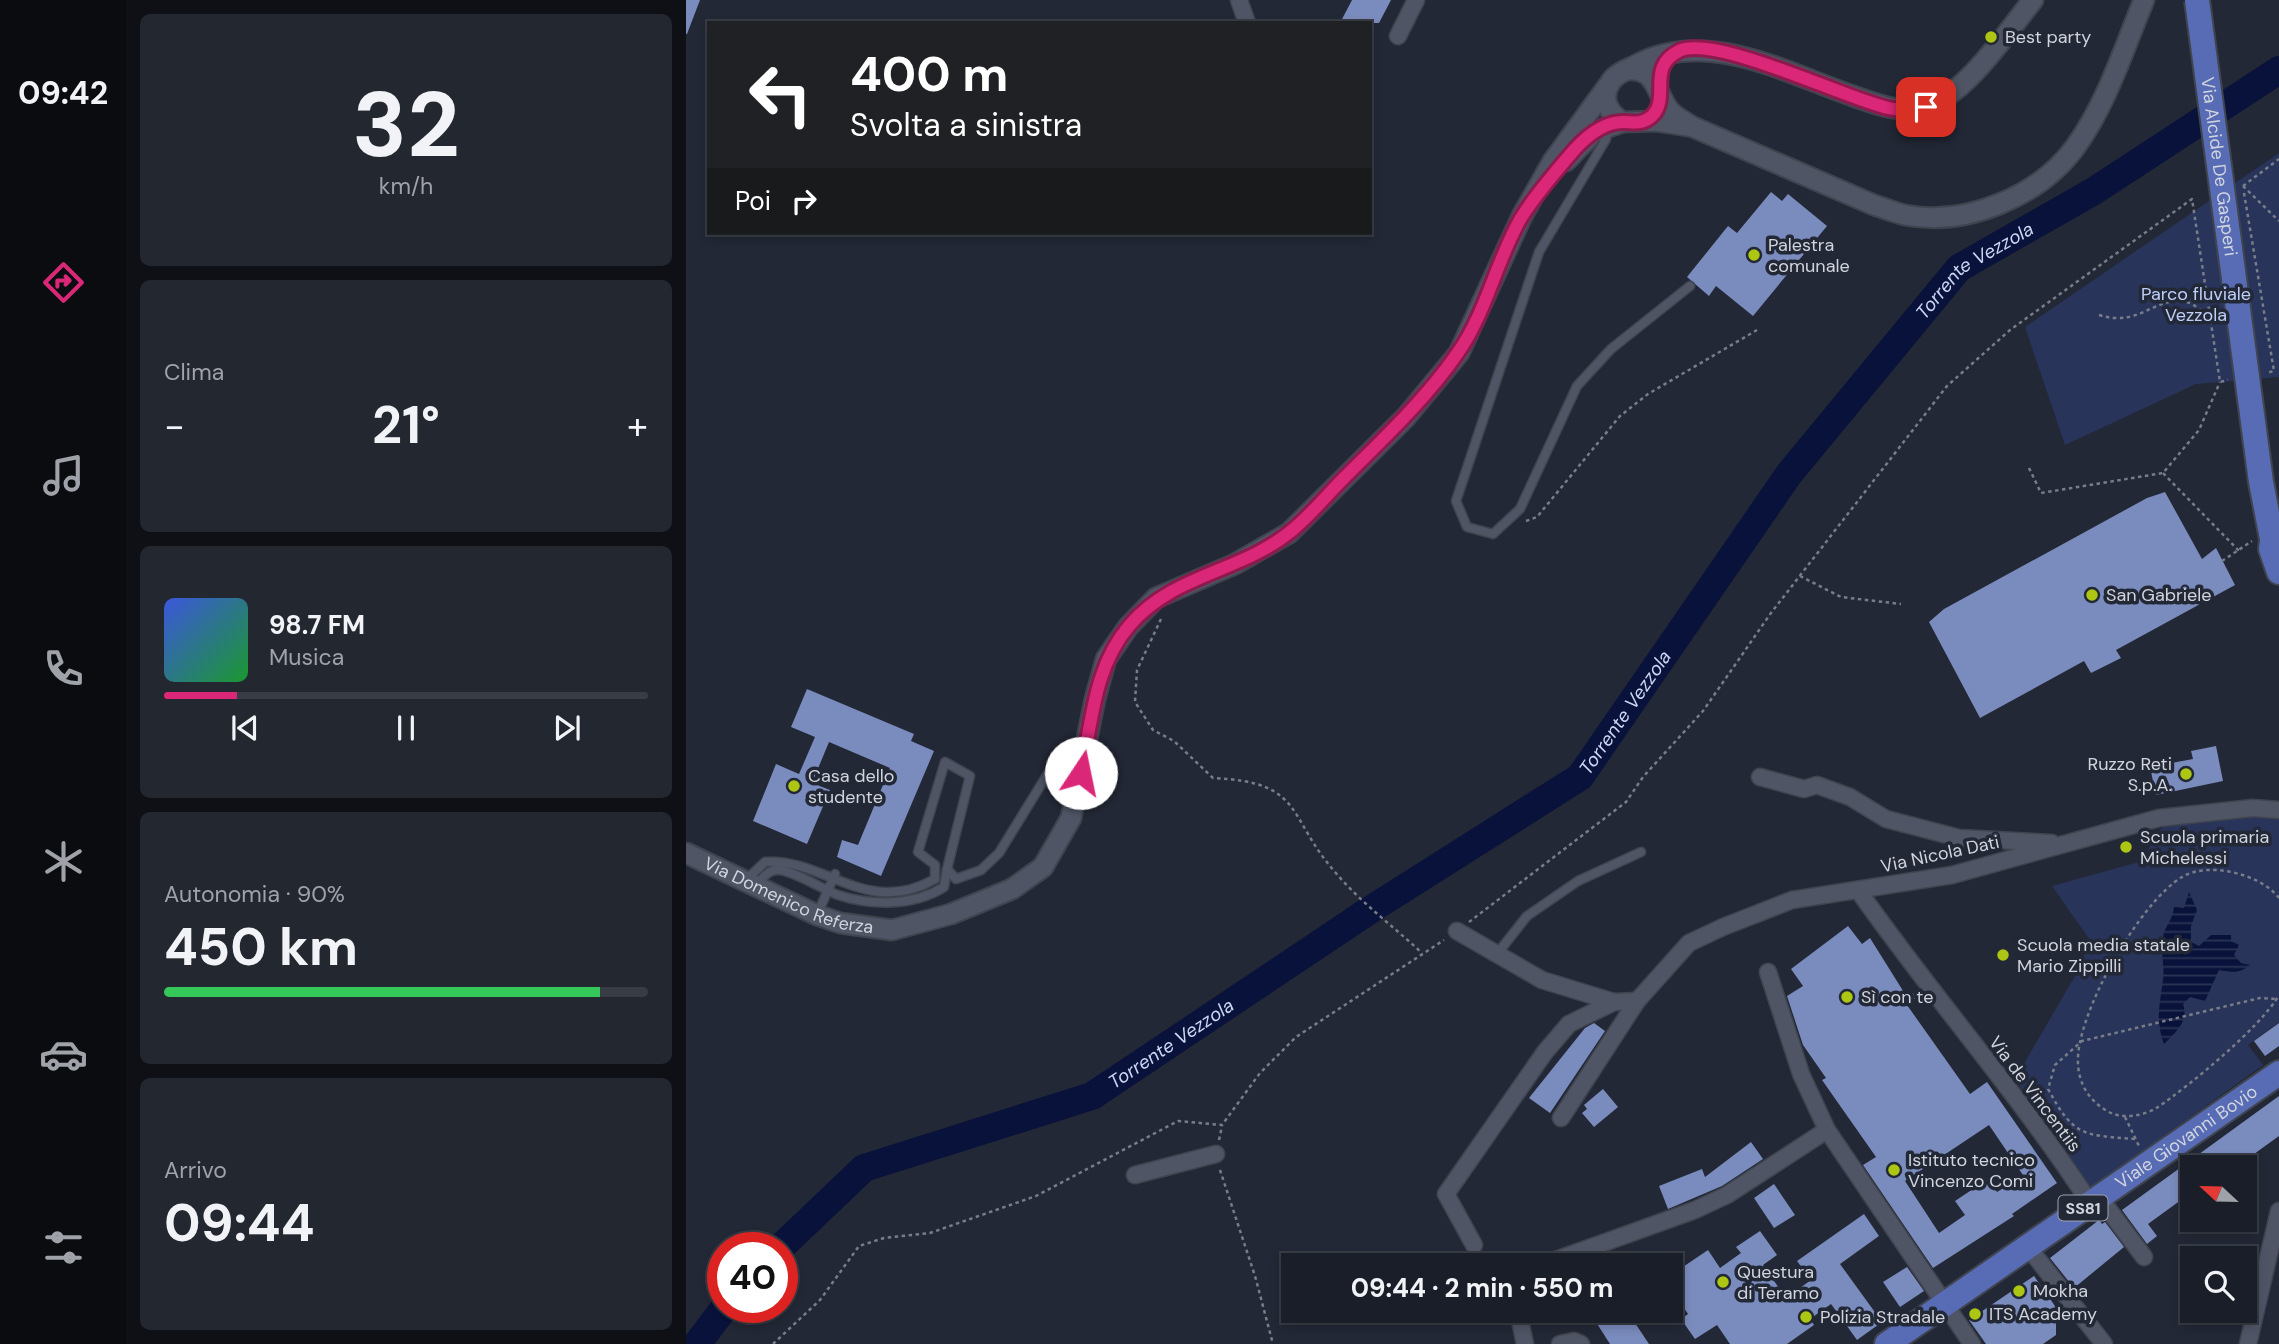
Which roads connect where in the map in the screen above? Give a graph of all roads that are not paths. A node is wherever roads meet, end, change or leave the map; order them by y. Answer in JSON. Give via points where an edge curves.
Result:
{"nodes":[{"id":1,"x":1239,"y":0,"type":"edge"},
{"id":2,"x":1416,"y":0,"type":"edge"},
{"id":3,"x":2033,"y":0,"type":"edge"},
{"id":4,"x":2144,"y":0,"type":"edge"},
{"id":5,"x":2197,"y":0,"type":"edge"},
{"id":6,"x":1246,"y":21,"type":"edge"},
{"id":7,"x":1398,"y":36,"type":"dead end"},
{"id":8,"x":1679,"y":51,"type":"junction"},
{"id":9,"x":1626,"y":70,"type":"junction"},
{"id":10,"x":1608,"y":87,"type":"junction"},
{"id":11,"x":1659,"y":88,"type":"junction"},
{"id":12,"x":1624,"y":124,"type":"junction"},
{"id":13,"x":1693,"y":127,"type":"junction"},
{"id":14,"x":1522,"y":216,"type":"junction"},
{"id":15,"x":1690,"y":286,"type":"dead end"},
{"id":16,"x":2275,"y":542,"type":"edge"},
{"id":17,"x":2279,"y":572,"type":"edge"},
{"id":18,"x":1086,"y":750,"type":"junction"},
{"id":19,"x":1760,"y":777,"type":"dead end"},
{"id":20,"x":2279,"y":810,"type":"edge"},
{"id":21,"x":2065,"y":844,"type":"junction"},
{"id":22,"x":1641,"y":852,"type":"dead end"},
{"id":23,"x":686,"y":853,"type":"edge"},
{"id":24,"x":947,"y":869,"type":"junction"},
{"id":25,"x":833,"y":877,"type":"junction"},
{"id":26,"x":749,"y":884,"type":"junction"},
{"id":27,"x":1858,"y":890,"type":"junction"},
{"id":28,"x":828,"y":891,"type":"junction"},
{"id":29,"x":817,"y":915,"type":"junction"},
{"id":30,"x":1457,"y":930,"type":"road end"},
{"id":31,"x":1497,"y":954,"type":"junction"},
{"id":32,"x":1768,"y":971,"type":"dead end"},
{"id":33,"x":1637,"y":1000,"type":"junction"},
{"id":34,"x":1614,"y":1002,"type":"junction"},
{"id":35,"x":2279,"y":1073,"type":"edge"},
{"id":36,"x":1561,"y":1118,"type":"dead end"},
{"id":37,"x":1827,"y":1130,"type":"junction"},
{"id":38,"x":1216,"y":1154,"type":"road end"},
{"id":39,"x":1135,"y":1175,"type":"dead end"},
{"id":40,"x":2094,"y":1200,"type":"junction"},
{"id":41,"x":2279,"y":1211,"type":"edge"},
{"id":42,"x":1474,"y":1245,"type":"dead end"},
{"id":43,"x":2028,"y":1247,"type":"junction"},
{"id":44,"x":1575,"y":1253,"type":"edge"},
{"id":45,"x":2144,"y":1258,"type":"dead end"},
{"id":46,"x":1946,"y":1303,"type":"junction"},
{"id":47,"x":1521,"y":1323,"type":"edge"},
{"id":48,"x":1525,"y":1344,"type":"edge"},
{"id":49,"x":1560,"y":1344,"type":"edge"},
{"id":50,"x":1581,"y":1344,"type":"edge"},
{"id":51,"x":1887,"y":1344,"type":"edge"},
{"id":52,"x":1972,"y":1344,"type":"edge"},
{"id":53,"x":2104,"y":1344,"type":"edge"},
{"id":54,"x":2248,"y":1344,"type":"edge"}],
"edges":[{"from":1,"to":6,"type":"street"},
{"from":2,"to":7,"type":"street"},
{"from":3,"to":8,"type":"street","via":[[1961,85],[1926,107],[1891,109],[1734,55],[1699,48]]},
{"from":4,"to":13,"type":"street","via":[[2101,102],[2075,146],[2042,181],[1993,208],[1938,217],[1905,215]]},
{"from":5,"to":16,"type":"main road","name":"Via Alcide De Gasperi","bridge":true,"via":[[2261,482]]},
{"from":8,"to":9,"type":"street","via":[[1660,54]]},
{"from":8,"to":11,"type":"street","via":[[1667,61]]},
{"from":9,"to":10,"type":"street"},
{"from":9,"to":11,"type":"street","via":[[1644,72]]},
{"from":10,"to":12,"type":"street","via":[[1610,112]]},
{"from":10,"to":14,"type":"street","name":"Via Domenico Referza","via":[[1553,161]]},
{"from":11,"to":12,"type":"street","via":[[1656,111]]},
{"from":11,"to":13,"type":"street","via":[[1669,110]]},
{"from":12,"to":13,"type":"street","via":[[1656,121]]},
{"from":12,"to":14,"type":"street","name":"Via Domenico Referza","via":[[1594,132]]},
{"from":12,"to":15,"type":"lane","via":[[1606,139],[1539,252],[1456,501],[1467,527],[1493,534],[1520,509],[1577,386],[1611,349]]},
{"from":14,"to":18,"type":"street","name":"Via Domenico Referza","via":[[1459,353],[1406,417],[1289,533],[1235,564],[1156,598],[1128,627],[1106,659]]},
{"from":16,"to":17,"type":"main road","name":"Via Alcide De Gasperi","via":[[2271,549]]},
{"from":18,"to":24,"type":"lane","via":[[1055,762],[999,853],[981,870],[956,879]]},
{"from":18,"to":29,"type":"street","name":"Via Domenico Referza","via":[[1072,818],[1043,867],[1012,889],[951,914],[892,930]]},
{"from":19,"to":21,"type":"street","via":[[1804,789],[1817,785],[1850,797],[1886,819],[1959,838]]},
{"from":20,"to":21,"type":"street","name":"Via Nicola Dati","via":[[2253,808],[2159,818]]},
{"from":21,"to":27,"type":"street","name":"Via Nicola Dati","via":[[1952,875]]},
{"from":22,"to":31,"type":"lane","via":[[1578,881],[1527,916]]},
{"from":23,"to":26,"type":"street","name":"Via Domenico Referza"},
{"from":24,"to":25,"type":"lane","via":[[970,776],[945,762],[918,852],[935,865],[935,879],[920,887],[886,893]]},
{"from":24,"to":28,"type":"lane","via":[[944,887],[927,898],[883,903]]},
{"from":25,"to":26,"type":"lane","via":[[783,861],[765,862]]},
{"from":25,"to":28,"type":"lane"},
{"from":26,"to":28,"type":"lane","via":[[782,870]]},
{"from":26,"to":29,"type":"street","name":"Via Domenico Referza"},
{"from":27,"to":33,"type":"street","name":"Via Nicola Dati","via":[[1792,900],[1689,943]]},
{"from":27,"to":40,"type":"street","name":"Via de Vincentiis"},
{"from":28,"to":29,"type":"lane"},
{"from":30,"to":31,"type":"street"},
{"from":31,"to":34,"type":"street","via":[[1542,980]]},
{"from":32,"to":37,"type":"street","via":[[1801,1074]]},
{"from":33,"to":34,"type":"street"},
{"from":33,"to":36,"type":"street","name":"Via Nicola Dati"},
{"from":34,"to":42,"type":"street","via":[[1569,1024],[1446,1194]]},
{"from":35,"to":40,"type":"main road","name":"Viale Giovanni Bovio","number":"SS81"},
{"from":37,"to":44,"type":"street","via":[[1727,1195]]},
{"from":37,"to":46,"type":"street"},
{"from":38,"to":39,"type":"street"},
{"from":40,"to":43,"type":"main road","name":"Viale Giovanni Bovio","number":"SS81"},
{"from":40,"to":45,"type":"street","name":"Via de Vincentiis"},
{"from":41,"to":54,"type":"street"},
{"from":43,"to":46,"type":"main road","name":"Viale Giovanni Bovio","number":"SS81"},
{"from":43,"to":53,"type":"street"},
{"from":46,"to":51,"type":"main road","name":"Viale Giovanni Bovio","number":"SS81"},
{"from":46,"to":52,"type":"street"},
{"from":47,"to":48,"type":"street"},
{"from":49,"to":50,"type":"street"}]}
